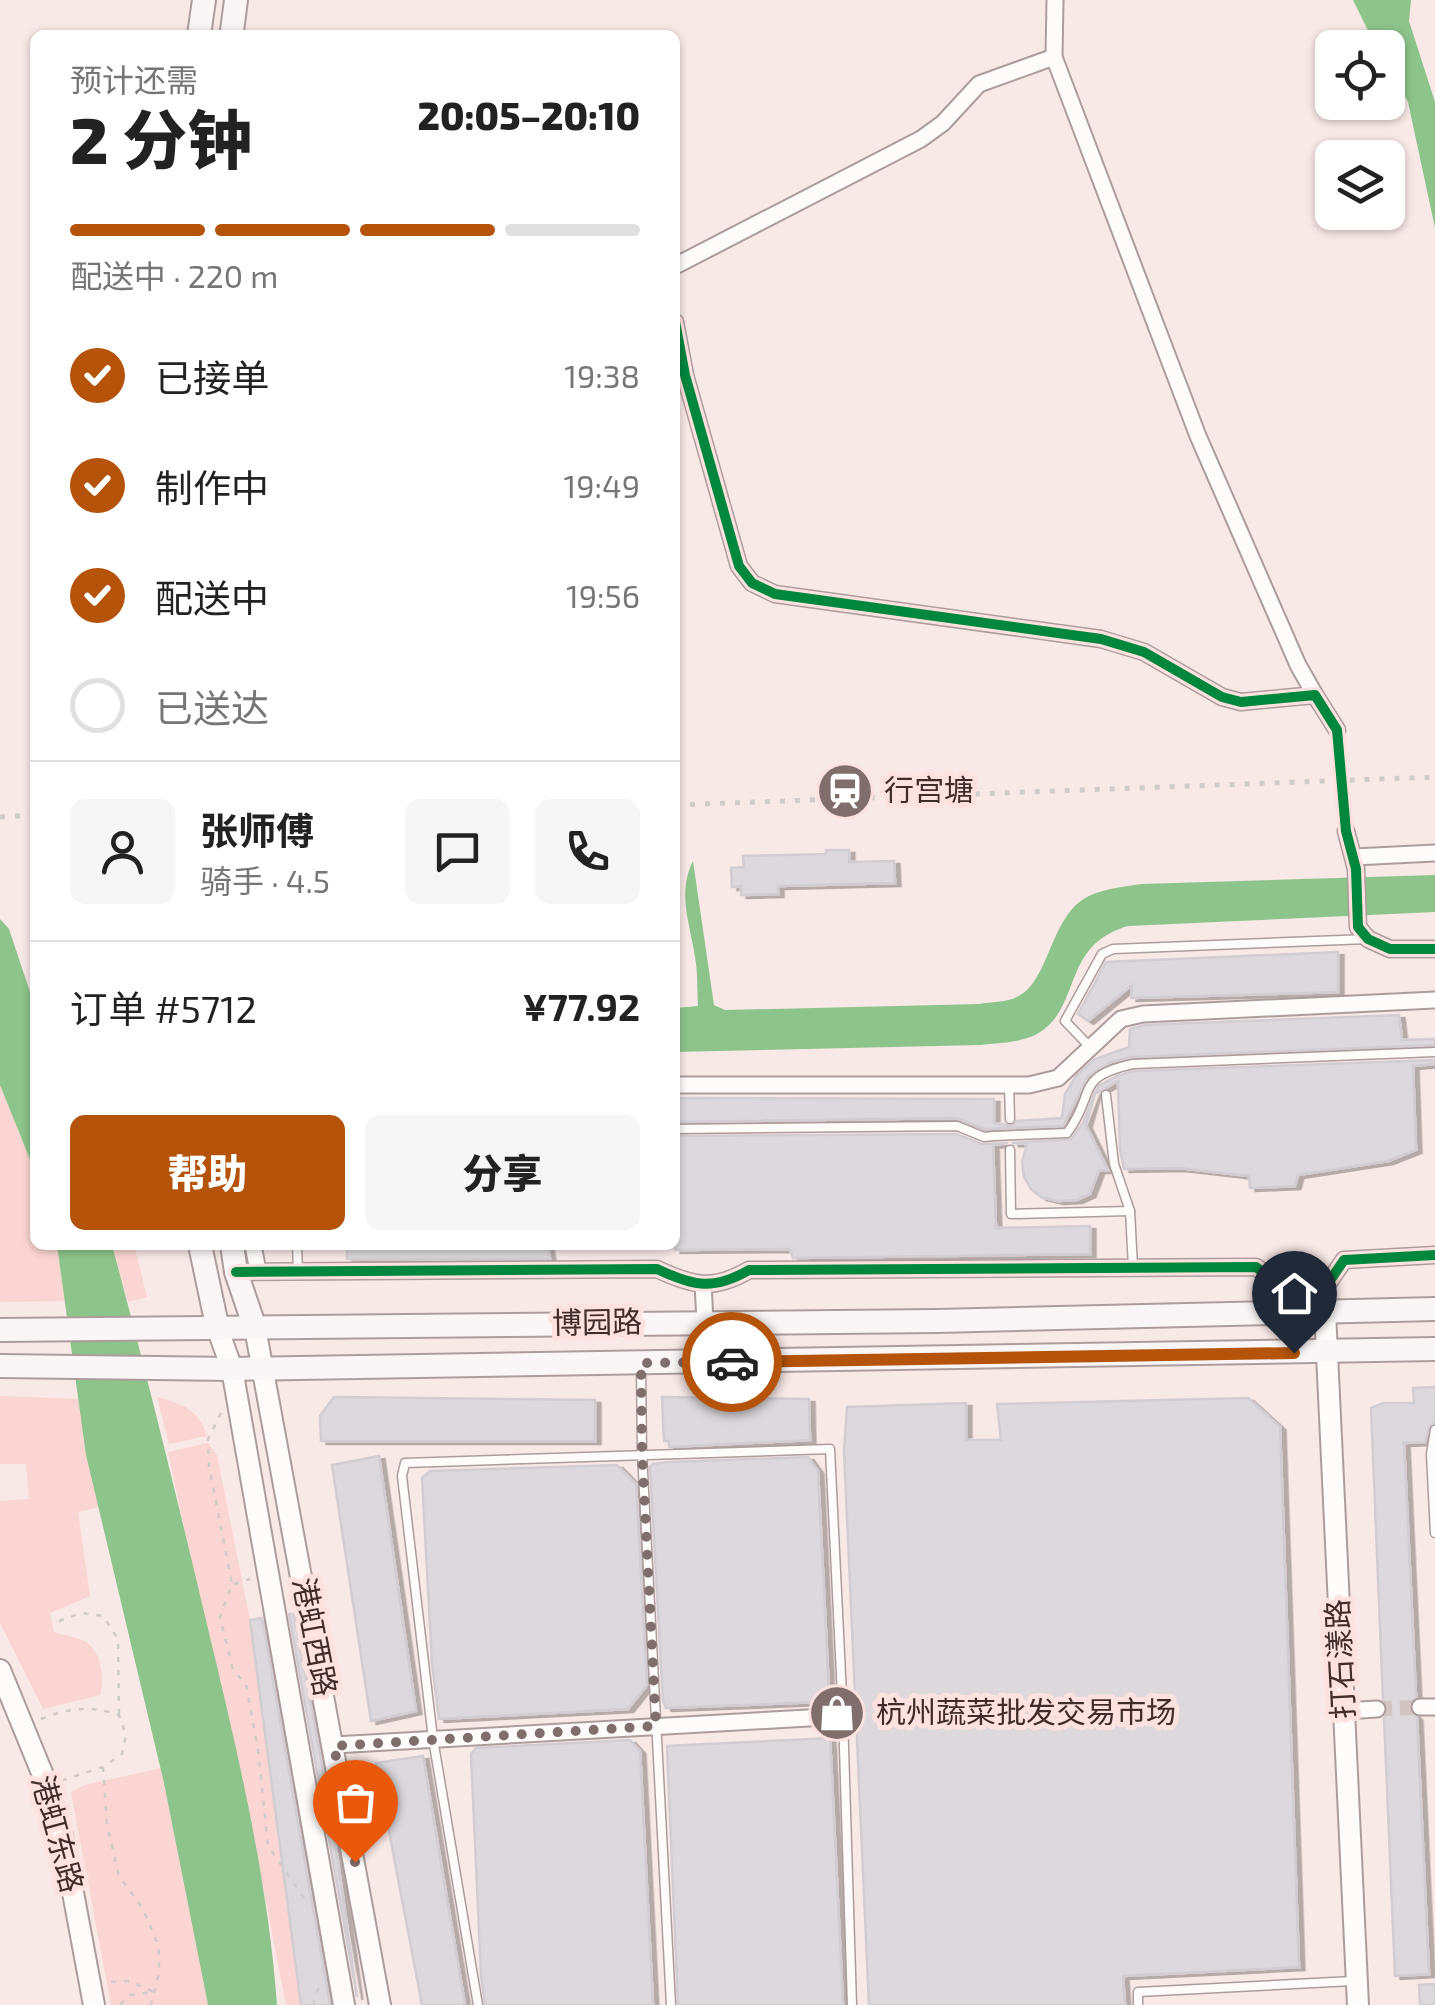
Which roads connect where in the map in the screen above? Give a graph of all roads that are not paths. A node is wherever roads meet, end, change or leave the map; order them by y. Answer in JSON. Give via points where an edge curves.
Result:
{"nodes":[{"id":1,"x":204,"y":0,"type":"edge"},
{"id":2,"x":236,"y":0,"type":"edge"},
{"id":3,"x":1056,"y":0,"type":"edge"},
{"id":4,"x":199,"y":30,"type":"edge"},
{"id":5,"x":232,"y":30,"type":"edge"},
{"id":6,"x":1054,"y":57,"type":"junction"},
{"id":7,"x":680,"y":263,"type":"edge"},
{"id":8,"x":680,"y":348,"type":"edge"},
{"id":9,"x":1315,"y":695,"type":"junction"},
{"id":10,"x":1337,"y":730,"type":"tunnel mouth"},
{"id":11,"x":1346,"y":831,"type":"tunnel mouth"},
{"id":12,"x":1435,"y":853,"type":"edge"},
{"id":13,"x":1355,"y":863,"type":"junction"},
{"id":14,"x":1363,"y":933,"type":"junction"},
{"id":15,"x":1435,"y":949,"type":"edge"},
{"id":16,"x":1435,"y":1000,"type":"edge"},
{"id":17,"x":1099,"y":1046,"type":"junction"},
{"id":18,"x":1435,"y":1052,"type":"edge"},
{"id":19,"x":1009,"y":1085,"type":"junction"},
{"id":20,"x":680,"y":1086,"type":"edge"},
{"id":21,"x":1106,"y":1095,"type":"dead end"},
{"id":22,"x":1010,"y":1119,"type":"dead end"},
{"id":23,"x":680,"y":1129,"type":"edge"},
{"id":24,"x":1010,"y":1150,"type":"dead end"},
{"id":25,"x":1130,"y":1211,"type":"junction"},
{"id":26,"x":201,"y":1250,"type":"edge"},
{"id":27,"x":235,"y":1250,"type":"edge"},
{"id":28,"x":252,"y":1250,"type":"edge"},
{"id":29,"x":298,"y":1250,"type":"edge"},
{"id":30,"x":1435,"y":1255,"type":"edge"},
{"id":31,"x":1133,"y":1266,"type":"junction"},
{"id":32,"x":247,"y":1271,"type":"junction"},
{"id":33,"x":298,"y":1271,"type":"junction"},
{"id":34,"x":703,"y":1284,"type":"junction"},
{"id":35,"x":1307,"y":1305,"type":"junction"},
{"id":36,"x":1435,"y":1309,"type":"edge"},
{"id":37,"x":705,"y":1321,"type":"junction"},
{"id":38,"x":256,"y":1328,"type":"junction"},
{"id":39,"x":0,"y":1330,"type":"edge"},
{"id":40,"x":218,"y":1330,"type":"junction"},
{"id":41,"x":1435,"y":1350,"type":"edge"},
{"id":42,"x":1326,"y":1352,"type":"junction"},
{"id":43,"x":641,"y":1363,"type":"junction"},
{"id":44,"x":0,"y":1366,"type":"edge"},
{"id":45,"x":264,"y":1368,"type":"junction"},
{"id":46,"x":232,"y":1369,"type":"junction"},
{"id":47,"x":1435,"y":1430,"type":"edge"},
{"id":48,"x":642,"y":1453,"type":"junction"},
{"id":49,"x":1435,"y":1533,"type":"edge"},
{"id":50,"x":0,"y":1670,"type":"edge"},
{"id":51,"x":1377,"y":1710,"type":"tunnel mouth"},
{"id":52,"x":1344,"y":1711,"type":"junction"},
{"id":53,"x":843,"y":1716,"type":"junction"},
{"id":54,"x":656,"y":1726,"type":"junction"},
{"id":55,"x":433,"y":1739,"type":"junction"},
{"id":56,"x":334,"y":1746,"type":"junction"},
{"id":57,"x":1357,"y":1980,"type":"junction"},
{"id":58,"x":94,"y":2005,"type":"edge"},
{"id":59,"x":344,"y":2005,"type":"edge"},
{"id":60,"x":380,"y":2005,"type":"edge"},
{"id":61,"x":478,"y":2005,"type":"edge"},
{"id":62,"x":670,"y":2005,"type":"edge"},
{"id":63,"x":852,"y":2005,"type":"edge"},
{"id":64,"x":1138,"y":2005,"type":"edge"},
{"id":65,"x":1358,"y":2005,"type":"edge"}],
"edges":[{"from":1,"to":4,"type":"main road"},
{"from":2,"to":5,"type":"main road"},
{"from":3,"to":6,"type":"street"},
{"from":6,"to":7,"type":"street","via":[[979,84],[921,140]]},
{"from":6,"to":9,"type":"street","via":[[1198,436]]},
{"from":8,"to":9,"type":"street","via":[[739,566],[752,583],[775,594],[1102,639],[1144,652],[1241,702]]},
{"from":9,"to":10,"type":"street"},
{"from":11,"to":13,"type":"street"},
{"from":12,"to":13,"type":"street"},
{"from":13,"to":14,"type":"street"},
{"from":14,"to":15,"type":"street","via":[[1390,949]]},
{"from":14,"to":17,"type":"lane","via":[[1113,949],[1102,954],[1065,1020]]},
{"from":16,"to":17,"type":"street","via":[[1143,1014],[1122,1020]]},
{"from":17,"to":19,"type":"street","via":[[1058,1078]]},
{"from":18,"to":23,"type":"lane","bridge":true,"via":[[1133,1064],[1091,1080],[1067,1133],[984,1136],[957,1126]]},
{"from":19,"to":20,"type":"street"},
{"from":19,"to":22,"type":"lane"},
{"from":21,"to":25,"type":"lane","via":[[1114,1164]]},
{"from":24,"to":25,"type":"lane","via":[[1011,1214]]},
{"from":25,"to":31,"type":"lane"},
{"from":26,"to":40,"type":"main road"},
{"from":27,"to":32,"type":"main road"},
{"from":28,"to":32,"type":"street"},
{"from":29,"to":33,"type":"lane"},
{"from":30,"to":35,"type":"street","via":[[1344,1260]]},
{"from":31,"to":34,"type":"street","via":[[748,1270],[725,1284]]},
{"from":31,"to":35,"type":"street","via":[[1256,1266]]},
{"from":32,"to":33,"type":"street"},
{"from":32,"to":38,"type":"main road"},
{"from":33,"to":34,"type":"street","via":[[657,1269]]},
{"from":34,"to":37,"type":"street"},
{"from":35,"to":36,"type":"main road","name":"博园路"},
{"from":35,"to":37,"type":"main road","name":"博园路","via":[[937,1321]]},
{"from":35,"to":42,"type":"street","name":"打石漾路"},
{"from":37,"to":38,"type":"main road","name":"博园路"},
{"from":38,"to":40,"type":"main road","name":"博园路"},
{"from":38,"to":45,"type":"street","name":"港虹西路"},
{"from":39,"to":40,"type":"main road","name":"博园路"},
{"from":40,"to":46,"type":"street","name":"港虹西路"},
{"from":41,"to":42,"type":"main road","name":"博园路"},
{"from":42,"to":43,"type":"main road","name":"博园路"},
{"from":42,"to":52,"type":"street","name":"打石漾路"},
{"from":43,"to":45,"type":"main road","name":"博园路"},
{"from":43,"to":48,"type":"lane"},
{"from":44,"to":46,"type":"main road","name":"博园路"},
{"from":45,"to":46,"type":"main road","name":"博园路"},
{"from":45,"to":56,"type":"street","name":"港虹西路"},
{"from":46,"to":59,"type":"street","name":"港虹西路"},
{"from":47,"to":49,"type":"lane"},
{"from":48,"to":53,"type":"lane","via":[[830,1449]]},
{"from":48,"to":54,"type":"lane"},
{"from":48,"to":55,"type":"lane","via":[[405,1462]]},
{"from":50,"to":58,"type":"street","name":"港虹东路","via":[[63,1838]]},
{"from":51,"to":52,"type":"street"},
{"from":52,"to":57,"type":"street","name":"打石漾路"},
{"from":53,"to":54,"type":"street"},
{"from":53,"to":63,"type":"lane"},
{"from":54,"to":55,"type":"street"},
{"from":54,"to":62,"type":"lane"},
{"from":55,"to":56,"type":"street"},
{"from":55,"to":61,"type":"lane"},
{"from":56,"to":60,"type":"street","name":"港虹西路"},
{"from":57,"to":64,"type":"lane","via":[[1138,1992]]},
{"from":57,"to":65,"type":"street","name":"打石漾路"}]}
